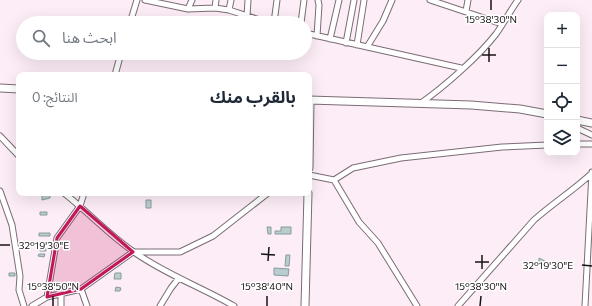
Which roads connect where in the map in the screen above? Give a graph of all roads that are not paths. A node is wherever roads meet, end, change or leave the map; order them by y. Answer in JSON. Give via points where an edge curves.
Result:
{"nodes":[{"id":1,"x":137,"y":0,"type":"edge"},
{"id":2,"x":145,"y":0,"type":"edge"},
{"id":3,"x":192,"y":0,"type":"edge"},
{"id":4,"x":216,"y":0,"type":"edge"},
{"id":5,"x":231,"y":0,"type":"edge"},
{"id":6,"x":248,"y":0,"type":"edge"},
{"id":7,"x":277,"y":0,"type":"edge"},
{"id":8,"x":304,"y":0,"type":"edge"},
{"id":9,"x":318,"y":0,"type":"edge"},
{"id":10,"x":339,"y":0,"type":"edge"},
{"id":11,"x":354,"y":0,"type":"edge"},
{"id":12,"x":364,"y":0,"type":"edge"},
{"id":13,"x":392,"y":0,"type":"edge"},
{"id":14,"x":430,"y":0,"type":"edge"},
{"id":15,"x":468,"y":0,"type":"edge"},
{"id":16,"x":518,"y":0,"type":"edge"},
{"id":17,"x":439,"y":1,"type":"edge"},
{"id":18,"x":162,"y":2,"type":"edge"},
{"id":19,"x":514,"y":3,"type":"edge"},
{"id":20,"x":215,"y":8,"type":"junction"},
{"id":21,"x":188,"y":10,"type":"junction"},
{"id":22,"x":229,"y":10,"type":"junction"},
{"id":23,"x":466,"y":11,"type":"junction"},
{"id":24,"x":132,"y":16,"type":"edge"},
{"id":25,"x":247,"y":16,"type":"joint"},
{"id":26,"x":275,"y":16,"type":"edge"},
{"id":27,"x":302,"y":16,"type":"edge"},
{"id":28,"x":502,"y":24,"type":"junction"},
{"id":29,"x":312,"y":35,"type":"edge"},
{"id":30,"x":317,"y":36,"type":"junction"},
{"id":31,"x":330,"y":39,"type":"junction"},
{"id":32,"x":346,"y":43,"type":"junction"},
{"id":33,"x":357,"y":45,"type":"junction"},
{"id":34,"x":368,"y":48,"type":"junction"},
{"id":35,"x":119,"y":60,"type":"edge"},
{"id":36,"x":461,"y":68,"type":"junction"},
{"id":37,"x":116,"y":72,"type":"edge"},
{"id":38,"x":0,"y":88,"type":"edge"},
{"id":39,"x":16,"y":89,"type":"edge"},
{"id":40,"x":312,"y":100,"type":"edge"},
{"id":41,"x":421,"y":103,"type":"junction"},
{"id":42,"x":544,"y":114,"type":"edge"},
{"id":43,"x":580,"y":121,"type":"edge"},
{"id":44,"x":592,"y":123,"type":"edge"},
{"id":45,"x":580,"y":129,"type":"edge"},
{"id":46,"x":592,"y":135,"type":"edge"},
{"id":47,"x":0,"y":136,"type":"edge"},
{"id":48,"x":580,"y":144,"type":"edge"},
{"id":49,"x":592,"y":144,"type":"edge"},
{"id":50,"x":544,"y":145,"type":"edge"},
{"id":51,"x":16,"y":153,"type":"edge"},
{"id":52,"x":592,"y":170,"type":"edge"},
{"id":53,"x":592,"y":173,"type":"edge"},
{"id":54,"x":312,"y":176,"type":"edge"},
{"id":55,"x":334,"y":180,"type":"junction"},
{"id":56,"x":0,"y":191,"type":"edge"},
{"id":57,"x":68,"y":196,"type":"edge"},
{"id":58,"x":83,"y":196,"type":"edge"},
{"id":59,"x":264,"y":196,"type":"edge"},
{"id":60,"x":308,"y":196,"type":"edge"},
{"id":61,"x":80,"y":206,"type":"junction"},
{"id":62,"x":591,"y":219,"type":"edge"},
{"id":63,"x":133,"y":252,"type":"junction"},
{"id":64,"x":179,"y":278,"type":"junction"},
{"id":65,"x":80,"y":289,"type":"junction"},
{"id":66,"x":61,"y":293,"type":"junction"},
{"id":67,"x":47,"y":297,"type":"junction"},
{"id":68,"x":24,"y":306,"type":"edge"},
{"id":69,"x":32,"y":306,"type":"edge"},
{"id":70,"x":61,"y":306,"type":"edge"},
{"id":71,"x":87,"y":306,"type":"edge"},
{"id":72,"x":160,"y":306,"type":"edge"},
{"id":73,"x":234,"y":306,"type":"edge"},
{"id":74,"x":305,"y":306,"type":"edge"},
{"id":75,"x":417,"y":306,"type":"edge"},
{"id":76,"x":458,"y":306,"type":"edge"},
{"id":77,"x":585,"y":306,"type":"edge"}],
"edges":[{"from":1,"to":24,"type":"street"},
{"from":2,"to":18,"type":"street"},
{"from":3,"to":21,"type":"street"},
{"from":4,"to":20,"type":"street"},
{"from":5,"to":22,"type":"street"},
{"from":6,"to":25,"type":"street"},
{"from":7,"to":26,"type":"street"},
{"from":8,"to":27,"type":"street"},
{"from":9,"to":30,"type":"street"},
{"from":10,"to":31,"type":"street"},
{"from":11,"to":32,"type":"street"},
{"from":12,"to":33,"type":"street"},
{"from":13,"to":34,"type":"street"},
{"from":14,"to":17,"type":"street"},
{"from":15,"to":23,"type":"street"},
{"from":16,"to":19,"type":"street"},
{"from":17,"to":23,"type":"street"},
{"from":18,"to":21,"type":"street"},
{"from":19,"to":28,"type":"street"},
{"from":20,"to":21,"type":"street"},
{"from":20,"to":22,"type":"street"},
{"from":22,"to":25,"type":"street"},
{"from":23,"to":28,"type":"street"},
{"from":28,"to":36,"type":"street","via":[[483,49]]},
{"from":29,"to":30,"type":"street"},
{"from":30,"to":31,"type":"street"},
{"from":31,"to":32,"type":"street"},
{"from":32,"to":33,"type":"street"},
{"from":33,"to":34,"type":"street"},
{"from":34,"to":36,"type":"street"},
{"from":35,"to":37,"type":"street"},
{"from":36,"to":41,"type":"street","via":[[436,93]]},
{"from":38,"to":39,"type":"street"},
{"from":40,"to":41,"type":"street"},
{"from":41,"to":42,"type":"street","via":[[505,107]]},
{"from":43,"to":44,"type":"street"},
{"from":45,"to":46,"type":"street"},
{"from":47,"to":51,"type":"street"},
{"from":48,"to":49,"type":"street"},
{"from":50,"to":55,"type":"street","via":[[401,158],[353,168]]},
{"from":52,"to":53,"type":"street"},
{"from":53,"to":62,"type":"street"},
{"from":53,"to":76,"type":"street","via":[[534,220]]},
{"from":54,"to":55,"type":"street"},
{"from":55,"to":75,"type":"street","via":[[359,222],[378,243]]},
{"from":56,"to":68,"type":"street","via":[[12,225],[20,276],[19,290]]},
{"from":57,"to":61,"type":"street"},
{"from":58,"to":61,"type":"street"},
{"from":59,"to":63,"type":"street","via":[[213,236],[180,252]]},
{"from":60,"to":74,"type":"street"},
{"from":61,"to":63,"type":"street"},
{"from":61,"to":67,"type":"street","via":[[57,238]]},
{"from":62,"to":77,"type":"street"},
{"from":63,"to":64,"type":"street"},
{"from":63,"to":65,"type":"street"},
{"from":64,"to":72,"type":"street"},
{"from":64,"to":73,"type":"street"},
{"from":65,"to":66,"type":"street"},
{"from":65,"to":71,"type":"street"},
{"from":66,"to":67,"type":"street"},
{"from":66,"to":70,"type":"street"},
{"from":67,"to":69,"type":"street"}]}
